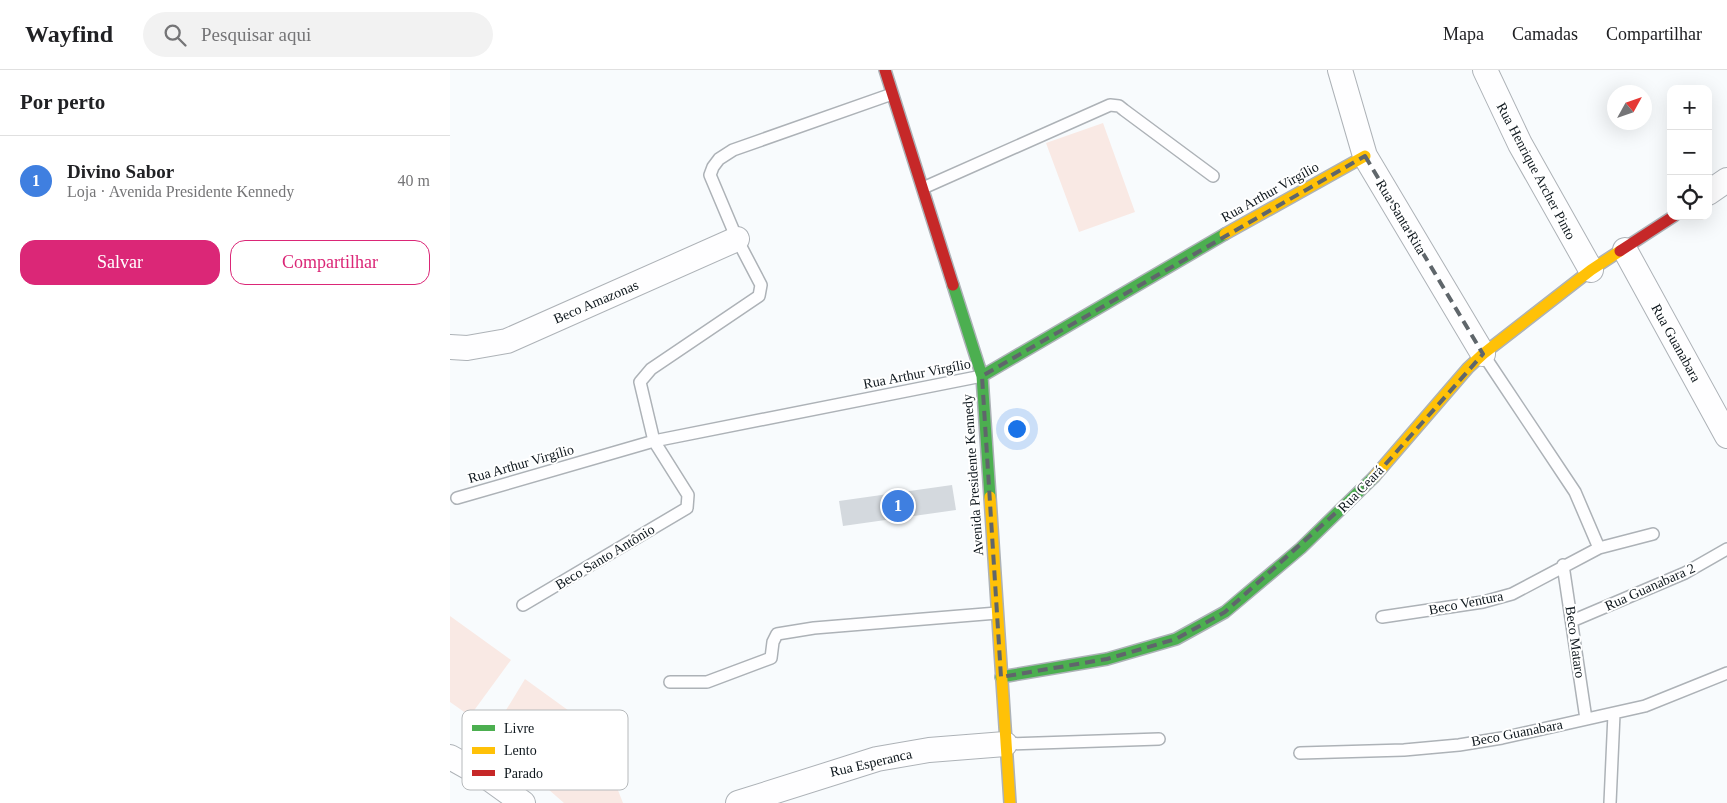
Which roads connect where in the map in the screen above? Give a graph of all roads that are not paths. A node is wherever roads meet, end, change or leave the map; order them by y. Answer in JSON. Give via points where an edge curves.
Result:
{"nodes":[{"id":1,"x":885,"y":70,"type":"edge"},
{"id":2,"x":1340,"y":70,"type":"edge"},
{"id":3,"x":1485,"y":70,"type":"edge"},
{"id":4,"x":894,"y":93,"type":"junction"},
{"id":5,"x":1365,"y":156,"type":"junction"},
{"id":6,"x":1213,"y":176,"type":"dead end"},
{"id":7,"x":1727,"y":180,"type":"edge"},
{"id":8,"x":923,"y":188,"type":"junction"},
{"id":9,"x":1712,"y":190,"type":"edge"},
{"id":10,"x":1668,"y":220,"type":"edge"},
{"id":11,"x":737,"y":239,"type":"junction"},
{"id":12,"x":1625,"y":250,"type":"junction"},
{"id":13,"x":1591,"y":270,"type":"junction"},
{"id":14,"x":450,"y":347,"type":"edge"},
{"id":15,"x":1483,"y":354,"type":"junction"},
{"id":16,"x":982,"y":376,"type":"junction"},
{"id":17,"x":1727,"y":436,"type":"edge"},
{"id":18,"x":654,"y":441,"type":"junction"},
{"id":19,"x":457,"y":498,"type":"dead end"},
{"id":20,"x":1652,"y":534,"type":"dead end"},
{"id":21,"x":1599,"y":548,"type":"junction"},
{"id":22,"x":1727,"y":549,"type":"edge"},
{"id":23,"x":1563,"y":565,"type":"junction"},
{"id":24,"x":523,"y":605,"type":"dead end"},
{"id":25,"x":997,"y":612,"type":"junction"},
{"id":26,"x":1382,"y":617,"type":"dead end"},
{"id":27,"x":1572,"y":621,"type":"junction"},
{"id":28,"x":1727,"y":673,"type":"edge"},
{"id":29,"x":1001,"y":678,"type":"junction"},
{"id":30,"x":670,"y":682,"type":"dead end"},
{"id":31,"x":1614,"y":714,"type":"junction"},
{"id":32,"x":1586,"y":719,"type":"junction"},
{"id":33,"x":1159,"y":740,"type":"dead end"},
{"id":34,"x":1005,"y":744,"type":"junction"},
{"id":35,"x":1300,"y":753,"type":"dead end"},
{"id":36,"x":450,"y":757,"type":"edge"},
{"id":37,"x":462,"y":764,"type":"edge"},
{"id":38,"x":505,"y":790,"type":"edge"},
{"id":39,"x":740,"y":802,"type":"edge"},
{"id":40,"x":523,"y":803,"type":"edge"},
{"id":41,"x":1010,"y":803,"type":"edge"},
{"id":42,"x":1610,"y":803,"type":"edge"}],
"edges":[{"from":1,"to":4,"type":"street","name":"Avenida Presidente Kennedy"},
{"from":2,"to":5,"type":"street","name":"Rua Santa Rita"},
{"from":3,"to":13,"type":"street","name":"Rua Henrique Archer Pinto","via":[[1520,144]]},
{"from":4,"to":8,"type":"street","name":"Avenida Presidente Kennedy"},
{"from":4,"to":11,"type":"lane","via":[[763,138],[719,159],[710,175]]},
{"from":5,"to":15,"type":"street","name":"Rua Santa Rita"},
{"from":5,"to":16,"type":"street","name":"Rua Arthur Virgílio"},
{"from":6,"to":8,"type":"lane","via":[[1119,106],[1110,105]]},
{"from":7,"to":9,"type":"street"},
{"from":8,"to":16,"type":"street","name":"Avenida Presidente Kennedy"},
{"from":10,"to":12,"type":"street","name":"Rua Ceará"},
{"from":11,"to":14,"type":"street","name":"Beco Amazonas","via":[[507,340],[467,348]]},
{"from":11,"to":18,"type":"lane","via":[[761,285],[759,296],[643,376],[640,382]]},
{"from":12,"to":13,"type":"street","name":"Rua Ceará"},
{"from":12,"to":17,"type":"street","name":"Rua Guanabara"},
{"from":13,"to":15,"type":"street","name":"Rua Ceará"},
{"from":15,"to":21,"type":"lane","via":[[1575,492]]},
{"from":15,"to":29,"type":"street","name":"Rua Ceará","via":[[1368,484],[1302,548],[1225,612],[1176,640],[1107,659]]},
{"from":16,"to":18,"type":"lane","name":"Rua Arthur Virgílio"},
{"from":16,"to":25,"type":"street","name":"Avenida Presidente Kennedy"},
{"from":18,"to":19,"type":"lane","name":"Rua Arthur Virgílio"},
{"from":18,"to":24,"type":"lane","name":"Beco Santo Antônio","via":[[688,495],[687,508]]},
{"from":20,"to":21,"type":"lane","name":"Beco Ventura"},
{"from":21,"to":23,"type":"lane","name":"Beco Ventura"},
{"from":22,"to":27,"type":"lane","name":"Rua Guanabara 2","via":[[1685,573]]},
{"from":23,"to":26,"type":"lane","name":"Beco Ventura","via":[[1502,597]]},
{"from":23,"to":27,"type":"lane","name":"Beco Mataro"},
{"from":25,"to":29,"type":"street","name":"Avenida Presidente Kennedy"},
{"from":25,"to":30,"type":"lane","via":[[777,634],[771,658],[707,682]]},
{"from":27,"to":32,"type":"lane","name":"Beco Mataro"},
{"from":28,"to":31,"type":"lane","name":"Beco Guanabara","via":[[1645,706]]},
{"from":29,"to":34,"type":"street","name":"Avenida Presidente Kennedy"},
{"from":31,"to":32,"type":"lane","name":"Beco Guanabara"},
{"from":31,"to":42,"type":"lane"},
{"from":32,"to":35,"type":"lane","name":"Beco Guanabara","via":[[1459,745]]},
{"from":33,"to":34,"type":"lane"},
{"from":34,"to":39,"type":"street","name":"Rua Esperanca","via":[[929,750],[877,759]]},
{"from":34,"to":41,"type":"street","name":"Avenida Presidente Kennedy"},
{"from":36,"to":37,"type":"street"},
{"from":38,"to":40,"type":"street"}]}
